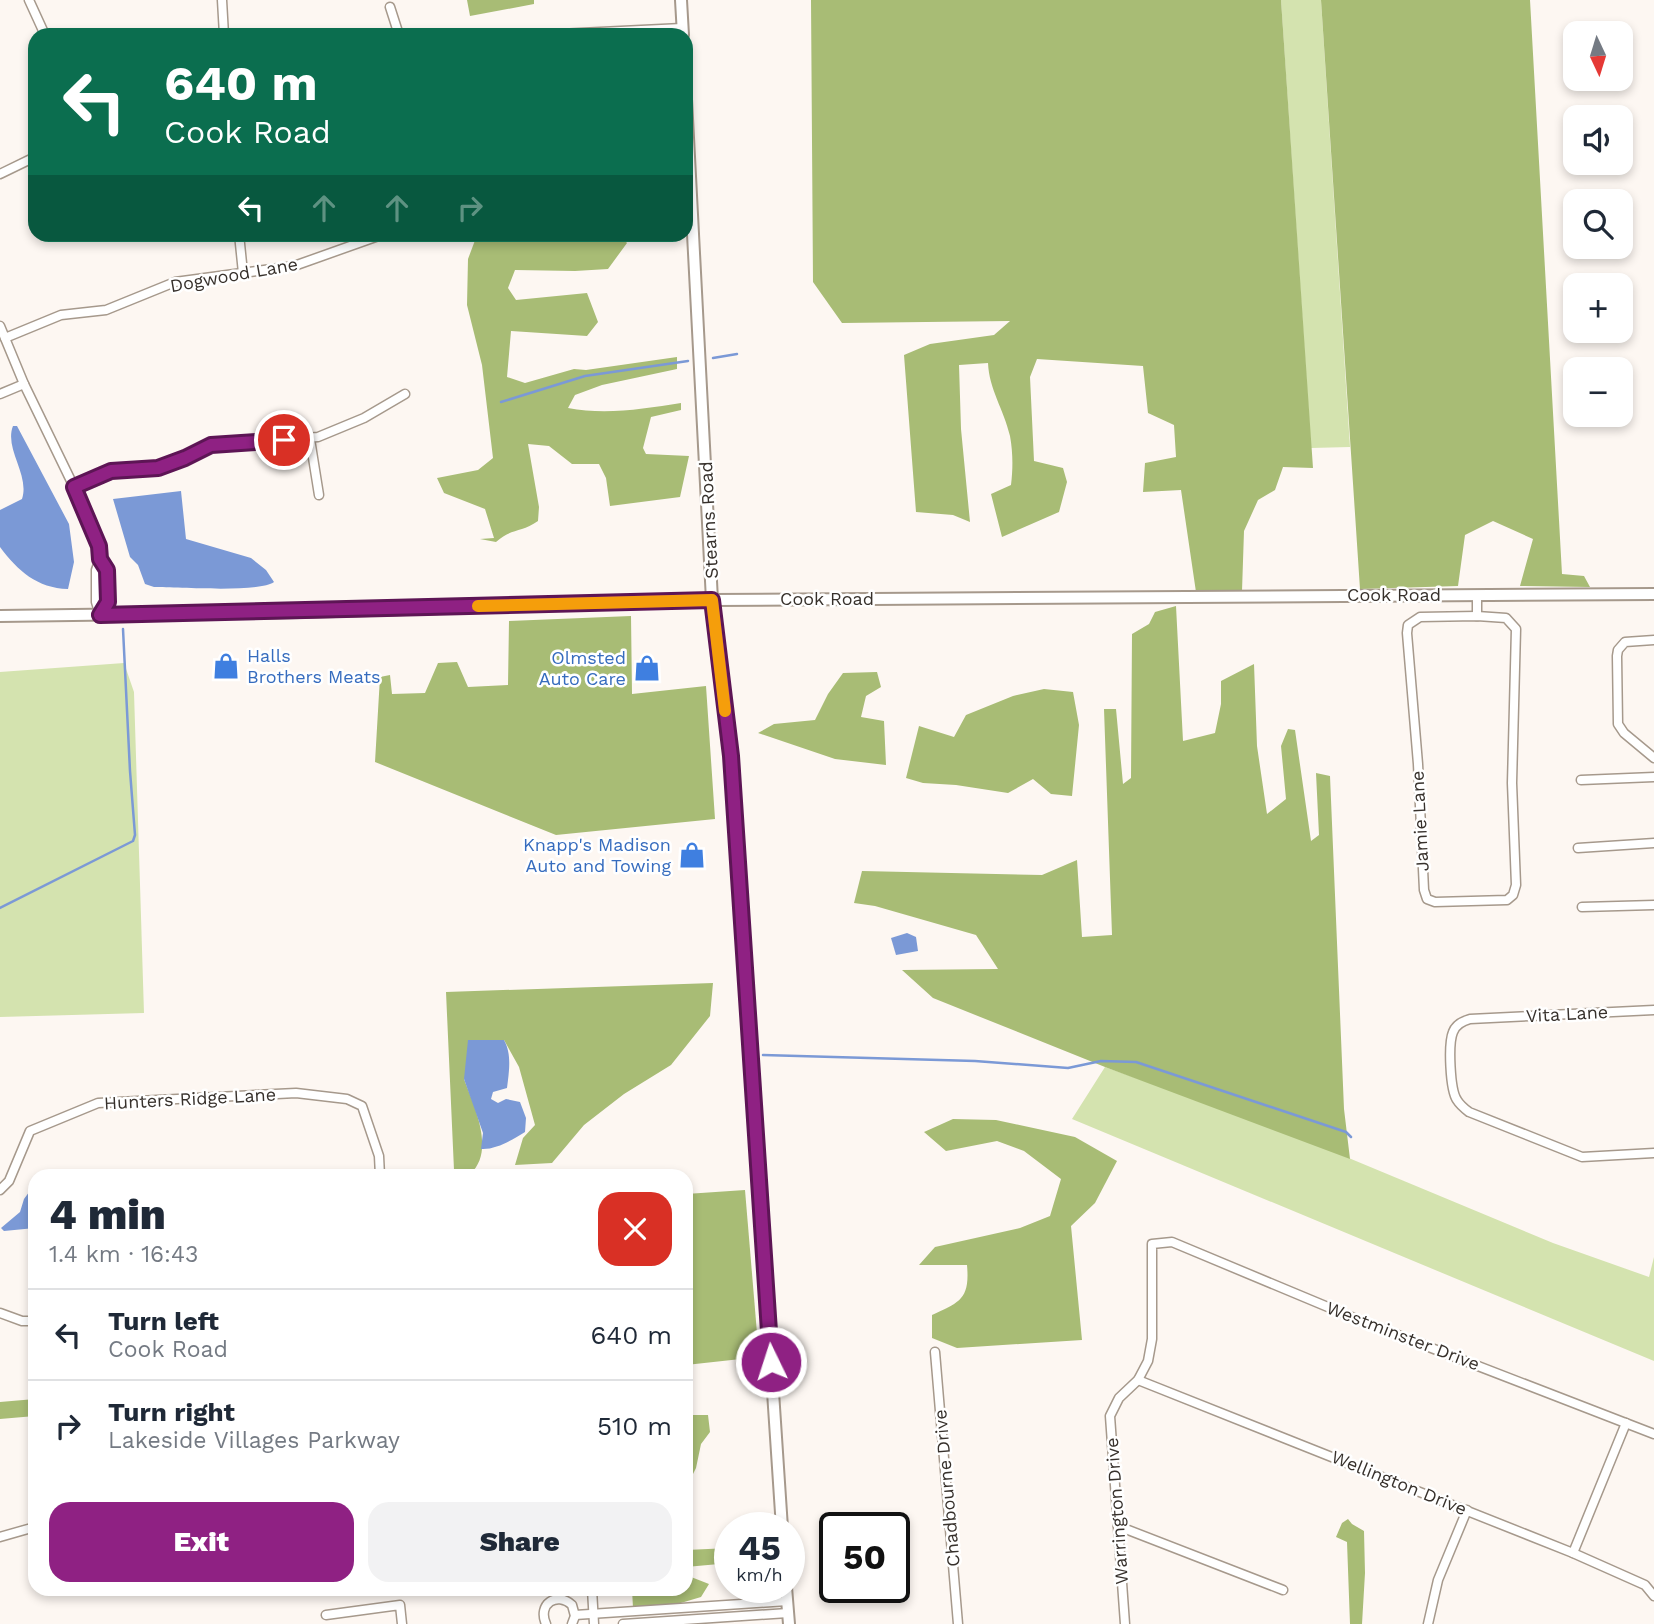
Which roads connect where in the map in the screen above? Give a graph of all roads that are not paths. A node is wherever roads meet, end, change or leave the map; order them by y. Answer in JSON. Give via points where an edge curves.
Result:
{"nodes":[{"id":1,"x":29,"y":0,"type":"edge"},
{"id":2,"x":222,"y":0,"type":"edge"},
{"id":3,"x":681,"y":0,"type":"edge"},
{"id":4,"x":390,"y":7,"type":"dead end"},
{"id":5,"x":42,"y":28,"type":"edge"},
{"id":6,"x":224,"y":28,"type":"edge"},
{"id":7,"x":397,"y":28,"type":"edge"},
{"id":8,"x":682,"y":28,"type":"edge"},
{"id":9,"x":28,"y":161,"type":"edge"},
{"id":10,"x":0,"y":174,"type":"edge"},
{"id":11,"x":693,"y":234,"type":"edge"},
{"id":12,"x":240,"y":242,"type":"edge"},
{"id":13,"x":362,"y":242,"type":"edge"},
{"id":14,"x":243,"y":273,"type":"junction"},
{"id":15,"x":0,"y":326,"type":"edge"},
{"id":16,"x":5,"y":338,"type":"junction"},
{"id":17,"x":24,"y":384,"type":"junction"},
{"id":18,"x":0,"y":394,"type":"edge"},
{"id":19,"x":405,"y":394,"type":"dead end"},
{"id":20,"x":310,"y":439,"type":"junction"},
{"id":21,"x":74,"y":487,"type":"junction"},
{"id":22,"x":319,"y":495,"type":"dead end"},
{"id":23,"x":1654,"y":594,"type":"edge"},
{"id":24,"x":1477,"y":595,"type":"junction"},
{"id":25,"x":712,"y":600,"type":"junction"},
{"id":26,"x":100,"y":615,"type":"junction"},
{"id":27,"x":0,"y":616,"type":"edge"},
{"id":28,"x":1477,"y":617,"type":"junction"},
{"id":29,"x":1654,"y":639,"type":"edge"},
{"id":30,"x":1654,"y":758,"type":"edge"},
{"id":31,"x":1654,"y":777,"type":"edge"},
{"id":32,"x":1581,"y":780,"type":"dead end"},
{"id":33,"x":1654,"y":843,"type":"edge"},
{"id":34,"x":1578,"y":848,"type":"dead end"},
{"id":35,"x":1654,"y":905,"type":"edge"},
{"id":36,"x":1582,"y":907,"type":"dead end"},
{"id":37,"x":1654,"y":1010,"type":"edge"},
{"id":38,"x":1654,"y":1153,"type":"edge"},
{"id":39,"x":380,"y":1169,"type":"edge"},
{"id":40,"x":0,"y":1190,"type":"edge"},
{"id":41,"x":1152,"y":1244,"type":"joint"},
{"id":42,"x":0,"y":1313,"type":"edge"},
{"id":43,"x":28,"y":1321,"type":"edge"},
{"id":44,"x":935,"y":1352,"type":"dead end"},
{"id":45,"x":1138,"y":1380,"type":"junction"},
{"id":46,"x":1626,"y":1423,"type":"junction"},
{"id":47,"x":1654,"y":1434,"type":"edge"},
{"id":48,"x":1467,"y":1510,"type":"junction"},
{"id":49,"x":781,"y":1512,"type":"edge"},
{"id":50,"x":1118,"y":1526,"type":"junction"},
{"id":51,"x":28,"y":1529,"type":"edge"},
{"id":52,"x":0,"y":1537,"type":"edge"},
{"id":53,"x":1573,"y":1553,"type":"junction"},
{"id":54,"x":1283,"y":1590,"type":"dead end"},
{"id":55,"x":555,"y":1596,"type":"edge"},
{"id":56,"x":560,"y":1596,"type":"edge"},
{"id":57,"x":592,"y":1596,"type":"edge"},
{"id":58,"x":1654,"y":1596,"type":"edge"},
{"id":59,"x":757,"y":1603,"type":"edge"},
{"id":60,"x":593,"y":1614,"type":"junction"},
{"id":61,"x":326,"y":1615,"type":"dead end"},
{"id":62,"x":788,"y":1619,"type":"edge"},
{"id":63,"x":574,"y":1620,"type":"edge"},
{"id":64,"x":543,"y":1623,"type":"edge"},
{"id":65,"x":402,"y":1624,"type":"edge"},
{"id":66,"x":594,"y":1624,"type":"edge"},
{"id":67,"x":623,"y":1624,"type":"edge"},
{"id":68,"x":958,"y":1624,"type":"edge"},
{"id":69,"x":1125,"y":1624,"type":"edge"},
{"id":70,"x":1429,"y":1624,"type":"edge"}],
"edges":[{"from":1,"to":5,"type":"street"},
{"from":2,"to":6,"type":"street"},
{"from":3,"to":8,"type":"street"},
{"from":4,"to":7,"type":"street"},
{"from":9,"to":10,"type":"street"},
{"from":11,"to":25,"type":"street","name":"Stearns Road"},
{"from":12,"to":14,"type":"street"},
{"from":13,"to":14,"type":"street","name":"Dogwood Lane","via":[[294,266]]},
{"from":14,"to":16,"type":"street","name":"Dogwood Lane","via":[[175,282],[106,310],[61,315]]},
{"from":15,"to":16,"type":"street"},
{"from":16,"to":17,"type":"street"},
{"from":17,"to":18,"type":"street"},
{"from":17,"to":21,"type":"street"},
{"from":19,"to":20,"type":"street","via":[[364,418]]},
{"from":20,"to":21,"type":"street","via":[[211,445],[158,468],[111,471]]},
{"from":20,"to":22,"type":"street"},
{"from":21,"to":26,"type":"street","via":[[99,546],[96,602]]},
{"from":23,"to":24,"type":"street","name":"Cook Road"},
{"from":24,"to":25,"type":"street","name":"Cook Road"},
{"from":24,"to":28,"type":"street"},
{"from":25,"to":26,"type":"street","name":"Cook Road"},
{"from":25,"to":49,"type":"street","name":"Stearns Road","via":[[731,756]]},
{"from":26,"to":27,"type":"street","name":"Cook Road"},
{"from":28,"to":28,"type":"street","name":"Jamie Lane","via":[[1506,618],[1516,629],[1512,783],[1516,885],[1507,900],[1435,902],[1427,899],[1424,890],[1407,633],[1420,617]]},
{"from":29,"to":30,"type":"street","via":[[1625,642],[1617,656],[1618,724]]},
{"from":31,"to":32,"type":"street"},
{"from":33,"to":34,"type":"street"},
{"from":35,"to":36,"type":"street"},
{"from":37,"to":38,"type":"street","name":"Vita Lane","via":[[1481,1018],[1461,1021],[1451,1039],[1451,1083],[1456,1099],[1469,1112],[1582,1157]]},
{"from":39,"to":40,"type":"street","name":"Hunters Ridge Lane","via":[[362,1106],[347,1099],[296,1093],[98,1103],[30,1131],[9,1181]]},
{"from":41,"to":45,"type":"street","name":"Warrington Drive","via":[[1152,1339]]},
{"from":41,"to":46,"type":"street","name":"Westminster Drive","via":[[1172,1241],[1359,1320]]},
{"from":42,"to":43,"type":"street"},
{"from":44,"to":68,"type":"street","name":"Chadbourne Drive"},
{"from":45,"to":48,"type":"street","name":"Wellington Drive"},
{"from":45,"to":50,"type":"street","name":"Warrington Drive","via":[[1119,1398],[1110,1416]]},
{"from":46,"to":47,"type":"street","name":"Westminster Drive"},
{"from":46,"to":53,"type":"street"},
{"from":48,"to":53,"type":"street","name":"Wellington Drive"},
{"from":48,"to":70,"type":"street","via":[[1438,1580]]},
{"from":50,"to":54,"type":"street"},
{"from":50,"to":69,"type":"street","name":"Warrington Drive"},
{"from":51,"to":52,"type":"street"},
{"from":53,"to":58,"type":"street","name":"Wellington Drive","via":[[1645,1585]]},
{"from":55,"to":64,"type":"street","via":[[545,1606]]},
{"from":56,"to":63,"type":"street","via":[[569,1601]]},
{"from":57,"to":60,"type":"street"},
{"from":59,"to":60,"type":"street"},
{"from":60,"to":63,"type":"street"},
{"from":60,"to":66,"type":"street"},
{"from":61,"to":65,"type":"street","via":[[400,1605]]},
{"from":62,"to":67,"type":"street"}]}
